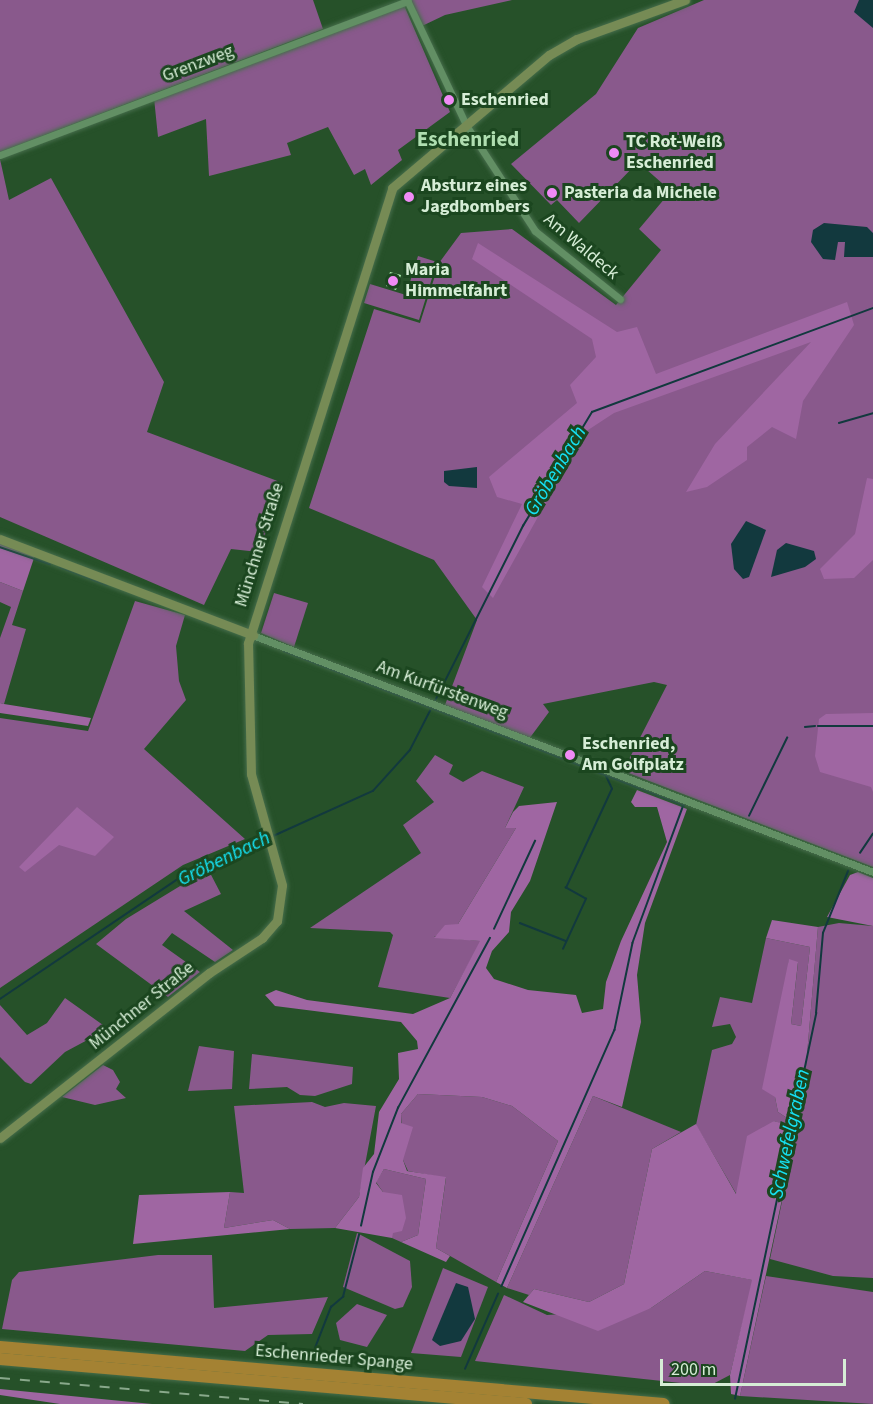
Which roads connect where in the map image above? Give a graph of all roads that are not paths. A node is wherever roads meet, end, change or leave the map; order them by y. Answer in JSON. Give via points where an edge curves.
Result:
{"nodes":[{"id":1,"x":407,"y":0,"type":"edge"},
{"id":2,"x":685,"y":0,"type":"edge"},
{"id":3,"x":466,"y":125,"type":"junction"},
{"id":4,"x":0,"y":155,"type":"edge"},
{"id":5,"x":620,"y":299,"type":"dead end"},
{"id":6,"x":0,"y":539,"type":"edge"},
{"id":7,"x":252,"y":635,"type":"junction"},
{"id":8,"x":873,"y":872,"type":"edge"},
{"id":9,"x":0,"y":1138,"type":"edge"},
{"id":10,"x":0,"y":1347,"type":"edge"},
{"id":11,"x":0,"y":1359,"type":"edge"},
{"id":12,"x":526,"y":1404,"type":"edge"},
{"id":13,"x":664,"y":1404,"type":"edge"}],
"edges":[{"from":1,"to":3,"type":"street","name":"Am Waldeck"},
{"from":1,"to":4,"type":"street","name":"Grenzweg"},
{"from":2,"to":3,"type":"street","name":"Münchner Straße","via":[[565,44],[516,80]]},
{"from":3,"to":5,"type":"street","name":"Am Waldeck","via":[[535,231]]},
{"from":3,"to":7,"type":"street","name":"Münchner Straße","via":[[410,170],[387,197]]},
{"from":6,"to":7,"type":"street","name":"Am Kurfürstenweg"},
{"from":7,"to":8,"type":"street","name":"Am Kurfürstenweg"},
{"from":7,"to":9,"type":"street","name":"Münchner Straße","via":[[246,659],[251,774],[283,896],[271,931],[209,973]]},
{"from":10,"to":13,"type":"highway","name":"Eschenrieder Spange"},
{"from":11,"to":12,"type":"highway","name":"Eschenrieder Spange"}]}
